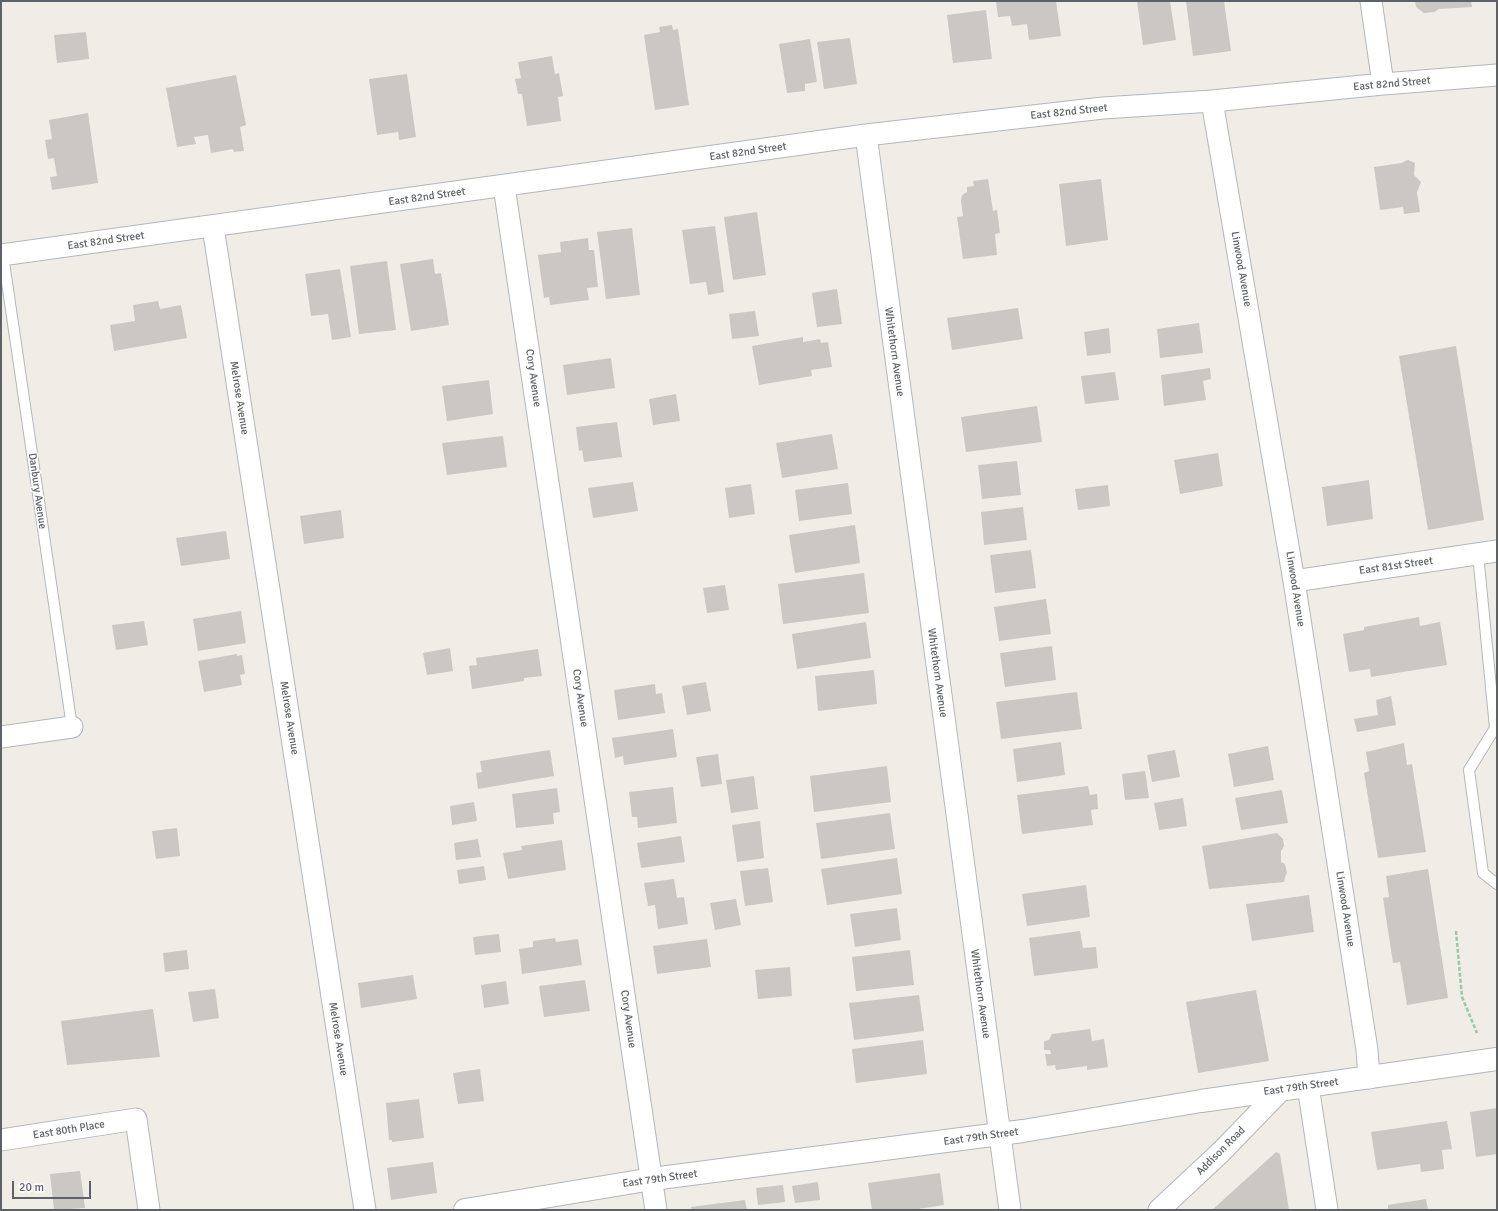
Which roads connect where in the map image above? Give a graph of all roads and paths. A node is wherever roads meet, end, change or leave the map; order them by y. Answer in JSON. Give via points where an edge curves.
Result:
{"nodes":[{"id":1,"x":1371,"y":1,"type":"edge"},
{"id":2,"x":1497,"y":75,"type":"edge"},
{"id":3,"x":1384,"y":84,"type":"junction"},
{"id":4,"x":1212,"y":101,"type":"junction"},
{"id":5,"x":866,"y":135,"type":"junction"},
{"id":6,"x":504,"y":186,"type":"junction"},
{"id":7,"x":213,"y":227,"type":"junction"},
{"id":8,"x":2,"y":255,"type":"edge"},
{"id":9,"x":1487,"y":553,"type":"edge"},
{"id":10,"x":1294,"y":581,"type":"junction"},
{"id":11,"x":72,"y":727,"type":"joint"},
{"id":12,"x":1,"y":737,"type":"edge"},
{"id":13,"x":1497,"y":884,"type":"edge"},
{"id":14,"x":1456,"y":931,"type":"dead end"},
{"id":15,"x":1477,"y":1033,"type":"dead end"},
{"id":16,"x":1497,"y":1059,"type":"edge"},
{"id":17,"x":1369,"y":1078,"type":"junction"},
{"id":18,"x":1308,"y":1086,"type":"junction"},
{"id":19,"x":1282,"y":1089,"type":"junction"},
{"id":20,"x":999,"y":1135,"type":"junction"},
{"id":21,"x":1,"y":1140,"type":"edge"},
{"id":22,"x":652,"y":1179,"type":"junction"},
{"id":23,"x":148,"y":1210,"type":"edge"},
{"id":24,"x":365,"y":1210,"type":"edge"},
{"id":25,"x":465,"y":1210,"type":"edge"},
{"id":26,"x":656,"y":1210,"type":"edge"},
{"id":27,"x":1010,"y":1210,"type":"edge"},
{"id":28,"x":1159,"y":1210,"type":"edge"},
{"id":29,"x":1327,"y":1210,"type":"edge"}],
"edges":[{"from":1,"to":3,"type":"street"},
{"from":2,"to":3,"type":"street","name":"East 82nd Street"},
{"from":3,"to":4,"type":"street","name":"East 82nd Street"},
{"from":4,"to":5,"type":"street","name":"East 82nd Street","via":[[1103,108]]},
{"from":4,"to":10,"type":"street","name":"Linwood Avenue"},
{"from":5,"to":6,"type":"street","name":"East 82nd Street"},
{"from":5,"to":20,"type":"street","name":"Whitethorn Avenue"},
{"from":6,"to":7,"type":"street","name":"East 82nd Street"},
{"from":6,"to":22,"type":"street","name":"Cory Avenue"},
{"from":7,"to":8,"type":"street","name":"East 82nd Street"},
{"from":7,"to":24,"type":"street","name":"Melrose Avenue"},
{"from":8,"to":11,"type":"lane","name":"Danbury Avenue"},
{"from":9,"to":10,"type":"street","name":"East 81st Street"},
{"from":9,"to":13,"type":"lane","via":[[1495,728],[1469,770],[1483,874]]},
{"from":10,"to":17,"type":"street","name":"Linwood Avenue","via":[[1367,1050]]},
{"from":11,"to":12,"type":"street"},
{"from":14,"to":15,"type":"path","via":[[1462,997]]},
{"from":16,"to":17,"type":"main road","name":"East 79th Street"},
{"from":17,"to":18,"type":"main road","name":"East 79th Street"},
{"from":18,"to":19,"type":"main road","name":"East 79th Street"},
{"from":18,"to":29,"type":"street"},
{"from":19,"to":20,"type":"main road","name":"East 79th Street"},
{"from":19,"to":28,"type":"street","name":"Addison Road","via":[[1221,1152]]},
{"from":20,"to":22,"type":"main road","name":"East 79th Street"},
{"from":20,"to":27,"type":"street","name":"Whitethorn Avenue"},
{"from":21,"to":23,"type":"street","name":"East 80th Place","via":[[136,1119]]},
{"from":22,"to":25,"type":"main road","name":"East 79th Street"},
{"from":22,"to":26,"type":"street","name":"Cory Avenue"}]}
